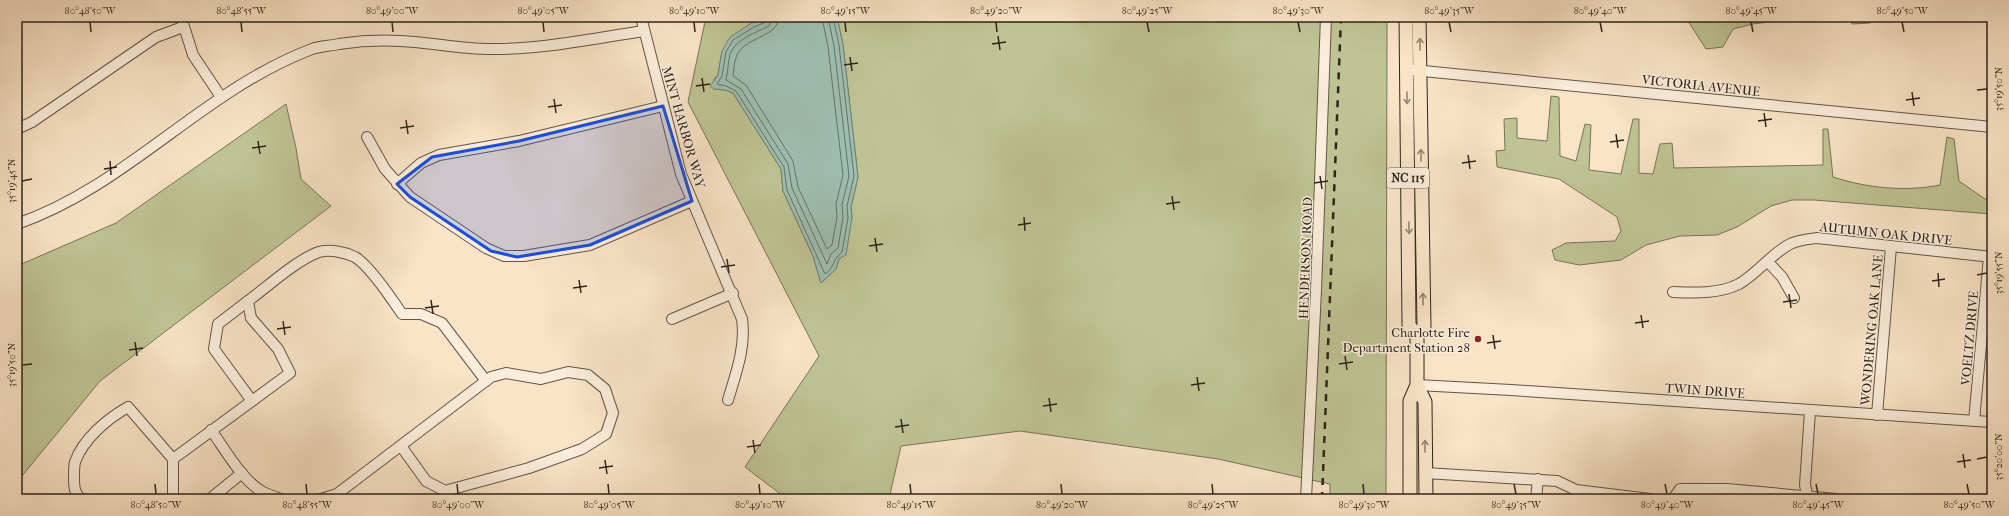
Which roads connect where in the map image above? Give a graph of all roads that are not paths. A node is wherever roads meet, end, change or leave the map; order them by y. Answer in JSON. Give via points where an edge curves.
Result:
{"nodes":[{"id":1,"x":641,"y":17,"type":"edge"},
{"id":2,"x":1326,"y":17,"type":"edge"},
{"id":3,"x":1406,"y":17,"type":"edge"},
{"id":4,"x":1420,"y":17,"type":"edge"},
{"id":5,"x":182,"y":22,"type":"edge"},
{"id":6,"x":644,"y":31,"type":"junction"},
{"id":7,"x":1413,"y":70,"type":"junction"},
{"id":8,"x":221,"y":97,"type":"junction"},
{"id":9,"x":663,"y":106,"type":"junction"},
{"id":10,"x":1992,"y":127,"type":"edge"},
{"id":11,"x":17,"y":129,"type":"edge"},
{"id":12,"x":367,"y":137,"type":"dead end"},
{"id":13,"x":397,"y":184,"type":"junction"},
{"id":14,"x":692,"y":201,"type":"junction"},
{"id":15,"x":17,"y":224,"type":"edge"},
{"id":16,"x":1891,"y":247,"type":"junction"},
{"id":17,"x":1991,"y":257,"type":"edge"},
{"id":18,"x":1768,"y":262,"type":"junction"},
{"id":19,"x":732,"y":292,"type":"junction"},
{"id":20,"x":1673,"y":292,"type":"dead end"},
{"id":21,"x":1794,"y":298,"type":"dead end"},
{"id":22,"x":248,"y":301,"type":"junction"},
{"id":23,"x":672,"y":319,"type":"dead end"},
{"id":24,"x":486,"y":381,"type":"junction"},
{"id":25,"x":1417,"y":385,"type":"junction"},
{"id":26,"x":728,"y":400,"type":"dead end"},
{"id":27,"x":252,"y":401,"type":"junction"},
{"id":28,"x":1810,"y":411,"type":"junction"},
{"id":29,"x":1877,"y":415,"type":"junction"},
{"id":30,"x":1974,"y":421,"type":"junction"},
{"id":31,"x":1991,"y":422,"type":"dead end"},
{"id":32,"x":212,"y":430,"type":"junction"},
{"id":33,"x":400,"y":446,"type":"junction"},
{"id":34,"x":172,"y":460,"type":"junction"},
{"id":35,"x":242,"y":473,"type":"junction"},
{"id":36,"x":1425,"y":473,"type":"junction"},
{"id":37,"x":1538,"y":480,"type":"junction"},
{"id":38,"x":1784,"y":497,"type":"edge"},
{"id":39,"x":1808,"y":498,"type":"edge"},
{"id":40,"x":81,"y":499,"type":"edge"},
{"id":41,"x":174,"y":499,"type":"edge"},
{"id":42,"x":210,"y":499,"type":"edge"},
{"id":43,"x":281,"y":499,"type":"edge"},
{"id":44,"x":322,"y":499,"type":"edge"},
{"id":45,"x":1306,"y":499,"type":"edge"},
{"id":46,"x":1410,"y":499,"type":"edge"},
{"id":47,"x":1426,"y":499,"type":"edge"},
{"id":48,"x":1536,"y":499,"type":"edge"},
{"id":49,"x":1650,"y":499,"type":"edge"},
{"id":50,"x":1673,"y":499,"type":"edge"},
{"id":51,"x":1836,"y":499,"type":"edge"}],
"edges":[{"from":1,"to":6,"type":"street","name":"MINT HARBOR WAY"},
{"from":2,"to":45,"type":"street","name":"HENDERSON ROAD"},
{"from":3,"to":7,"type":"main road","number":"NC 115"},
{"from":7,"to":4,"type":"main road","number":"NC 115","one_way":true},
{"from":5,"to":8,"type":"street","via":[[193,56]]},
{"from":5,"to":11,"type":"street","via":[[156,36],[32,122]]},
{"from":6,"to":8,"type":"street","via":[[531,47],[496,49],[450,47],[401,40],[355,42],[314,48],[266,69]]},
{"from":6,"to":9,"type":"street","name":"MINT HARBOR WAY"},
{"from":7,"to":10,"type":"street","name":"VICTORIA AVENUE"},
{"from":7,"to":25,"type":"main road","number":"NC 115","via":[[1424,327],[1417,336]]},
{"from":8,"to":15,"type":"street","via":[[75,200],[45,215]]},
{"from":9,"to":13,"type":"street","via":[[520,142],[439,154],[421,163]]},
{"from":9,"to":14,"type":"street","name":"MINT HARBOR WAY","via":[[677,160]]},
{"from":12,"to":13,"type":"street"},
{"from":13,"to":14,"type":"street","via":[[424,207],[486,248],[510,257],[590,245]]},
{"from":14,"to":19,"type":"street","name":"MINT HARBOR WAY"},
{"from":16,"to":17,"type":"street","name":"AUTUMN OAK DRIVE"},
{"from":16,"to":18,"type":"street","name":"AUTUMN OAK DRIVE","via":[[1817,238],[1790,244]]},
{"from":16,"to":29,"type":"street","name":"WONDERING OAK LANE"},
{"from":17,"to":30,"type":"street","name":"VOELTZ DRIVE"},
{"from":18,"to":20,"type":"street","name":"AUTUMN OAK DRIVE","via":[[1739,284],[1725,289],[1692,293]]},
{"from":18,"to":21,"type":"street","via":[[1782,277]]},
{"from":19,"to":23,"type":"street"},
{"from":19,"to":26,"type":"street","name":"MINT HARBOR WAY","via":[[741,314],[744,336],[742,354]]},
{"from":22,"to":24,"type":"street","via":[[299,263],[319,252],[337,251],[356,257],[380,282],[402,314],[421,314],[442,323]]},
{"from":22,"to":27,"type":"street","via":[[218,324],[214,349]]},
{"from":22,"to":27,"type":"street","via":[[251,318],[278,349],[290,373]]},
{"from":24,"to":33,"type":"street"},
{"from":24,"to":33,"type":"street","via":[[506,372],[541,379],[568,372],[588,375],[605,389],[613,413],[606,434],[569,454],[445,491],[426,481]]},
{"from":25,"to":28,"type":"street","name":"TWIN DRIVE"},
{"from":36,"to":25,"type":"main road","number":"NC 115","one_way":true,"via":[[1425,402]]},
{"from":25,"to":46,"type":"main road","number":"NC 115","via":[[1410,401]]},
{"from":27,"to":32,"type":"street"},
{"from":28,"to":29,"type":"street","name":"TWIN DRIVE"},
{"from":28,"to":39,"type":"street","via":[[1805,485]]},
{"from":29,"to":30,"type":"street","name":"TWIN DRIVE"},
{"from":30,"to":31,"type":"street","name":"TWIN DRIVE"},
{"from":32,"to":34,"type":"street"},
{"from":32,"to":35,"type":"street"},
{"from":33,"to":44,"type":"street","via":[[337,494]]},
{"from":34,"to":40,"type":"street","via":[[128,407],[95,432],[80,452],[75,463],[74,485],[76,494]]},
{"from":34,"to":41,"type":"street"},
{"from":35,"to":42,"type":"street"},
{"from":35,"to":43,"type":"street","via":[[263,492]]},
{"from":36,"to":37,"type":"street"},
{"from":36,"to":47,"type":"main road","number":"NC 115"},
{"from":37,"to":48,"type":"street"},
{"from":37,"to":49,"type":"street","via":[[1557,481],[1576,490]]},
{"from":38,"to":39,"type":"street"},
{"from":38,"to":50,"type":"street","via":[[1727,489],[1680,489]]},
{"from":39,"to":51,"type":"street"}]}
